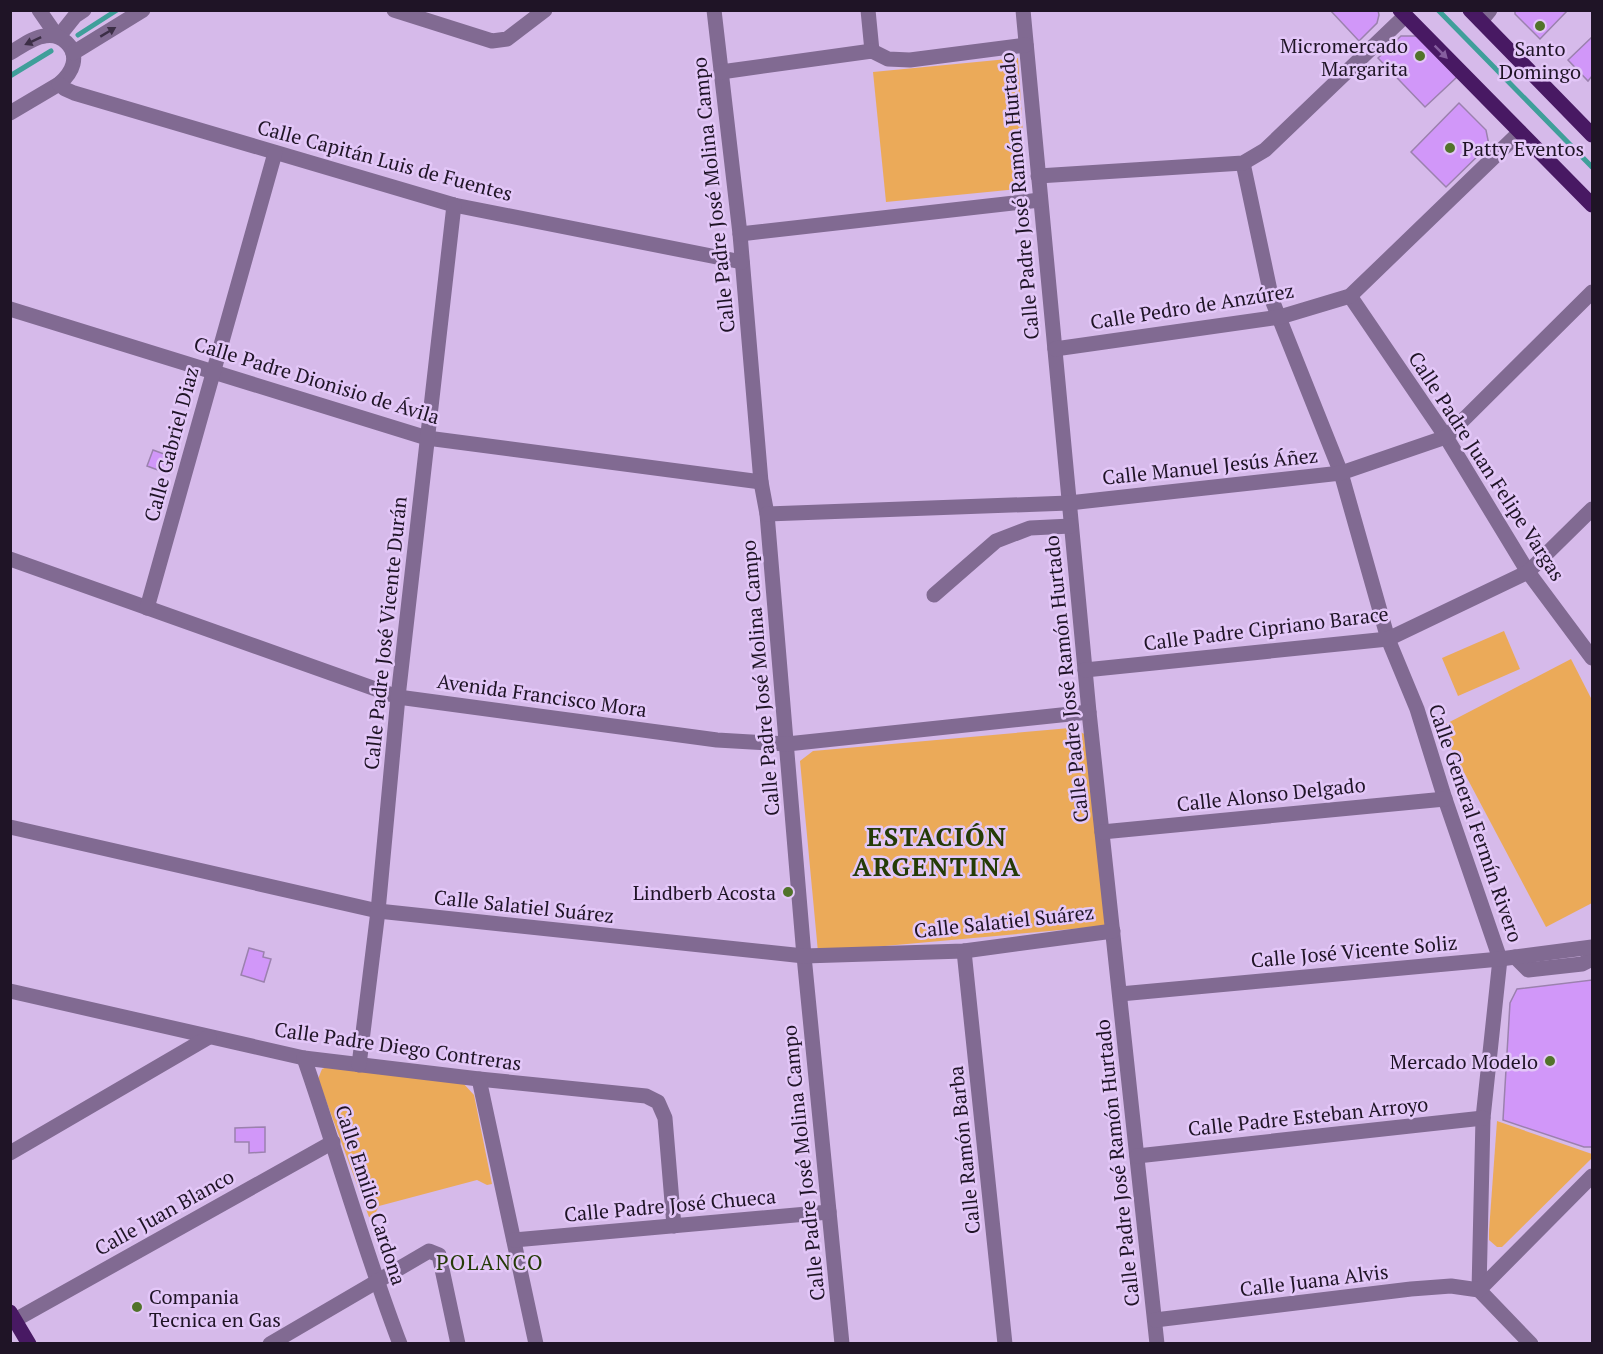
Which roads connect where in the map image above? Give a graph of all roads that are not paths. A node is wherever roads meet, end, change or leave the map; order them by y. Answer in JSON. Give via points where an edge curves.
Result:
{"nodes":[{"id":1,"x":39,"y":10,"type":"edge"},
{"id":2,"x":84,"y":10,"type":"edge"},
{"id":3,"x":143,"y":10,"type":"edge"},
{"id":4,"x":394,"y":10,"type":"edge"},
{"id":5,"x":545,"y":10,"type":"edge"},
{"id":6,"x":714,"y":10,"type":"edge"},
{"id":7,"x":868,"y":10,"type":"edge"},
{"id":8,"x":1023,"y":10,"type":"edge"},
{"id":9,"x":1402,"y":13,"type":"edge"},
{"id":10,"x":1480,"y":14,"type":"edge"},
{"id":11,"x":58,"y":36,"type":"junction"},
{"id":12,"x":1026,"y":45,"type":"junction"},
{"id":13,"x":872,"y":51,"type":"junction"},
{"id":14,"x":10,"y":53,"type":"edge"},
{"id":15,"x":73,"y":53,"type":"junction"},
{"id":16,"x":721,"y":72,"type":"junction"},
{"id":17,"x":59,"y":84,"type":"junction"},
{"id":18,"x":10,"y":112,"type":"edge"},
{"id":19,"x":1520,"y":132,"type":"junction"},
{"id":20,"x":1593,"y":135,"type":"edge"},
{"id":21,"x":275,"y":153,"type":"junction"},
{"id":22,"x":1244,"y":163,"type":"junction"},
{"id":23,"x":1038,"y":176,"type":"junction"},
{"id":24,"x":1040,"y":200,"type":"junction"},
{"id":25,"x":454,"y":205,"type":"junction"},
{"id":26,"x":1593,"y":205,"type":"edge"},
{"id":27,"x":740,"y":234,"type":"junction"},
{"id":28,"x":742,"y":262,"type":"junction"},
{"id":29,"x":1593,"y":292,"type":"edge"},
{"id":30,"x":1350,"y":296,"type":"junction"},
{"id":31,"x":10,"y":309,"type":"edge"},
{"id":32,"x":1280,"y":317,"type":"junction"},
{"id":33,"x":1055,"y":350,"type":"junction"},
{"id":34,"x":213,"y":371,"type":"junction"},
{"id":35,"x":1446,"y":436,"type":"junction"},
{"id":36,"x":427,"y":438,"type":"junction"},
{"id":37,"x":1341,"y":473,"type":"junction"},
{"id":38,"x":761,"y":482,"type":"junction"},
{"id":39,"x":1069,"y":503,"type":"junction"},
{"id":40,"x":1593,"y":509,"type":"edge"},
{"id":41,"x":767,"y":514,"type":"junction"},
{"id":42,"x":1071,"y":526,"type":"junction"},
{"id":43,"x":10,"y":560,"type":"edge"},
{"id":44,"x":1528,"y":572,"type":"junction"},
{"id":45,"x":934,"y":595,"type":"dead end"},
{"id":46,"x":147,"y":608,"type":"junction"},
{"id":47,"x":1388,"y":639,"type":"junction"},
{"id":48,"x":1593,"y":658,"type":"edge"},
{"id":49,"x":1085,"y":670,"type":"junction"},
{"id":50,"x":398,"y":697,"type":"junction"},
{"id":51,"x":1089,"y":712,"type":"junction"},
{"id":52,"x":787,"y":744,"type":"junction"},
{"id":53,"x":1445,"y":799,"type":"junction"},
{"id":54,"x":10,"y":827,"type":"edge"},
{"id":55,"x":1102,"y":832,"type":"junction"},
{"id":56,"x":378,"y":911,"type":"junction"},
{"id":57,"x":1113,"y":931,"type":"junction"},
{"id":58,"x":1593,"y":947,"type":"edge"},
{"id":59,"x":964,"y":951,"type":"junction"},
{"id":60,"x":804,"y":956,"type":"junction"},
{"id":61,"x":1508,"y":958,"type":"junction"},
{"id":62,"x":1593,"y":959,"type":"edge"},
{"id":63,"x":10,"y":991,"type":"edge"},
{"id":64,"x":1120,"y":994,"type":"junction"},
{"id":65,"x":209,"y":1037,"type":"junction"},
{"id":66,"x":304,"y":1058,"type":"junction"},
{"id":67,"x":359,"y":1065,"type":"junction"},
{"id":68,"x":479,"y":1079,"type":"junction"},
{"id":69,"x":1483,"y":1118,"type":"junction"},
{"id":70,"x":333,"y":1142,"type":"junction"},
{"id":71,"x":10,"y":1152,"type":"edge"},
{"id":72,"x":1137,"y":1156,"type":"junction"},
{"id":73,"x":1593,"y":1176,"type":"edge"},
{"id":74,"x":829,"y":1212,"type":"junction"},
{"id":75,"x":674,"y":1226,"type":"junction"},
{"id":76,"x":514,"y":1240,"type":"junction"},
{"id":77,"x":376,"y":1281,"type":"junction"},
{"id":78,"x":1479,"y":1290,"type":"junction"},
{"id":79,"x":13,"y":1316,"type":"edge"},
{"id":80,"x":1155,"y":1320,"type":"junction"},
{"id":81,"x":29,"y":1344,"type":"edge"},
{"id":82,"x":270,"y":1344,"type":"edge"},
{"id":83,"x":400,"y":1344,"type":"edge"},
{"id":84,"x":458,"y":1344,"type":"edge"},
{"id":85,"x":536,"y":1344,"type":"edge"},
{"id":86,"x":842,"y":1344,"type":"edge"},
{"id":87,"x":1005,"y":1344,"type":"edge"},
{"id":88,"x":1157,"y":1344,"type":"edge"},
{"id":89,"x":1530,"y":1344,"type":"edge"}],
"edges":[{"from":1,"to":11,"type":"street"},
{"from":2,"to":11,"type":"street"},
{"from":15,"to":3,"type":"street","one_way":true},
{"from":4,"to":5,"type":"street","via":[[492,41],[507,39]]},
{"from":6,"to":16,"type":"street","name":"Calle Padre José Molina Campo"},
{"from":7,"to":13,"type":"street"},
{"from":8,"to":12,"type":"street","name":"Calle Padre José Ramón Hurtado"},
{"from":9,"to":19,"type":"main road","one_way":true},
{"from":9,"to":22,"type":"street","via":[[1265,150]]},
{"from":10,"to":20,"type":"main road"},
{"from":11,"to":14,"type":"street","one_way":true,"via":[[33,39]]},
{"from":11,"to":15,"type":"street"},
{"from":12,"to":13,"type":"street","via":[[910,60],[888,59]]},
{"from":12,"to":23,"type":"street","name":"Calle Padre José Ramón Hurtado"},
{"from":13,"to":16,"type":"street"},
{"from":15,"to":17,"type":"street","via":[[73,64]]},
{"from":16,"to":27,"type":"street","name":"Calle Padre José Molina Campo"},
{"from":17,"to":18,"type":"street"},
{"from":17,"to":21,"type":"street","name":"Calle Capitán Luis de Fuentes","via":[[74,93]]},
{"from":19,"to":26,"type":"main road"},
{"from":19,"to":30,"type":"street","name":"Calle Pedro de Anzúrez"},
{"from":21,"to":25,"type":"street","name":"Calle Capitán Luis de Fuentes"},
{"from":21,"to":34,"type":"street","name":"Calle Gabriel Diaz"},
{"from":22,"to":23,"type":"street"},
{"from":22,"to":32,"type":"street","name":"Calle General Fermín Rivero","via":[[1272,300]]},
{"from":23,"to":24,"type":"street","name":"Calle Padre José Ramón Hurtado"},
{"from":24,"to":27,"type":"street"},
{"from":24,"to":33,"type":"street","name":"Calle Padre José Ramón Hurtado"},
{"from":25,"to":28,"type":"street","name":"Calle Capitán Luis de Fuentes"},
{"from":25,"to":36,"type":"street","name":"Calle Padre José Vicente Durán"},
{"from":27,"to":28,"type":"street","name":"Calle Padre José Molina Campo"},
{"from":28,"to":38,"type":"street","name":"Calle Padre José Molina Campo"},
{"from":29,"to":35,"type":"street","name":"Calle Manuel Jesús Áñez"},
{"from":30,"to":32,"type":"street","name":"Calle Pedro de Anzúrez"},
{"from":30,"to":35,"type":"street","name":"Calle Padre Juan Felipe Vargas"},
{"from":31,"to":34,"type":"street","name":"Calle Padre Dionisio de Ávila"},
{"from":32,"to":33,"type":"street","name":"Calle Pedro de Anzúrez"},
{"from":32,"to":37,"type":"street","name":"Calle General Fermín Rivero"},
{"from":33,"to":39,"type":"street","name":"Calle Padre José Ramón Hurtado"},
{"from":34,"to":36,"type":"street","name":"Calle Padre Dionisio de Ávila"},
{"from":34,"to":46,"type":"street","name":"Calle Gabriel Diaz"},
{"from":35,"to":37,"type":"street","name":"Calle Manuel Jesús Áñez"},
{"from":35,"to":44,"type":"street","name":"Calle Padre Juan Felipe Vargas"},
{"from":36,"to":38,"type":"street","name":"Calle Padre Dionisio de Ávila"},
{"from":36,"to":50,"type":"street","name":"Calle Padre José Vicente Durán"},
{"from":37,"to":39,"type":"street","name":"Calle Manuel Jesús Áñez"},
{"from":37,"to":47,"type":"street","name":"Calle General Fermín Rivero"},
{"from":38,"to":41,"type":"street","name":"Calle Padre José Molina Campo"},
{"from":39,"to":41,"type":"street","name":"Calle Manuel Jesús Áñez"},
{"from":39,"to":42,"type":"street","name":"Calle Padre José Ramón Hurtado"},
{"from":40,"to":44,"type":"street","name":"Calle Padre Cipriano Barace"},
{"from":41,"to":52,"type":"street","name":"Calle Padre José Molina Campo"},
{"from":42,"to":45,"type":"street","via":[[1030,528],[996,541]]},
{"from":42,"to":49,"type":"street","name":"Calle Padre José Ramón Hurtado"},
{"from":43,"to":46,"type":"street","name":"Avenida Francisco Mora"},
{"from":44,"to":47,"type":"street","name":"Calle Padre Cipriano Barace"},
{"from":44,"to":48,"type":"street","name":"Calle Padre Juan Felipe Vargas"},
{"from":46,"to":50,"type":"street","name":"Avenida Francisco Mora"},
{"from":47,"to":49,"type":"street","name":"Calle Padre Cipriano Barace"},
{"from":47,"to":53,"type":"street","name":"Calle General Fermín Rivero","via":[[1417,709]]},
{"from":49,"to":51,"type":"street","name":"Calle Padre José Ramón Hurtado"},
{"from":50,"to":52,"type":"street","name":"Avenida Francisco Mora","via":[[717,740]]},
{"from":50,"to":56,"type":"street","name":"Calle Padre José Vicente Durán"},
{"from":51,"to":52,"type":"street","name":"Avenida Francisco Mora"},
{"from":51,"to":55,"type":"street","name":"Calle Padre José Ramón Hurtado"},
{"from":52,"to":60,"type":"street","name":"Calle Padre José Molina Campo"},
{"from":53,"to":55,"type":"street","name":"Calle Alonso Delgado"},
{"from":53,"to":61,"type":"street","name":"Calle General Fermín Rivero"},
{"from":54,"to":56,"type":"street","name":"Calle Salatiel Suárez"},
{"from":55,"to":57,"type":"street","name":"Calle Padre José Ramón Hurtado"},
{"from":56,"to":60,"type":"street","name":"Calle Salatiel Suárez"},
{"from":56,"to":67,"type":"street","name":"Calle Padre José Vicente Durán"},
{"from":57,"to":59,"type":"street","name":"Calle Salatiel Suárez"},
{"from":57,"to":64,"type":"street","name":"Calle Padre José Ramón Hurtado"},
{"from":58,"to":61,"type":"street","name":"Calle José Vicente Soliz"},
{"from":59,"to":60,"type":"street","name":"Calle Salatiel Suárez"},
{"from":59,"to":87,"type":"street","name":"Calle Ramón Barba"},
{"from":60,"to":74,"type":"street","name":"Calle Padre José Molina Campo"},
{"from":61,"to":62,"type":"street","via":[[1528,970],[1582,964]]},
{"from":61,"to":64,"type":"street","name":"Calle José Vicente Soliz"},
{"from":61,"to":69,"type":"street","name":"Calle General Fermín Rivero"},
{"from":63,"to":65,"type":"street","name":"Calle Padre Diego Contreras"},
{"from":64,"to":72,"type":"street","name":"Calle Padre José Ramón Hurtado"},
{"from":65,"to":66,"type":"street","name":"Calle Padre Diego Contreras"},
{"from":65,"to":71,"type":"street"},
{"from":66,"to":67,"type":"street","name":"Calle Padre Diego Contreras"},
{"from":66,"to":70,"type":"street","name":"Calle Emilio Cardona"},
{"from":67,"to":68,"type":"street","name":"Calle Padre Diego Contreras"},
{"from":68,"to":75,"type":"street","name":"Calle Padre Diego Contreras","via":[[646,1095],[658,1102],[665,1118]]},
{"from":68,"to":76,"type":"street"},
{"from":69,"to":72,"type":"street","name":"Calle Padre Esteban Arroyo"},
{"from":69,"to":78,"type":"street","name":"Calle General Fermín Rivero"},
{"from":70,"to":77,"type":"street","name":"Calle Emilio Cardona"},
{"from":70,"to":79,"type":"street","name":"Calle Juan Blanco"},
{"from":72,"to":80,"type":"street","name":"Calle Padre José Ramón Hurtado"},
{"from":73,"to":78,"type":"street"},
{"from":74,"to":75,"type":"street","name":"Calle Padre José Chueca"},
{"from":74,"to":86,"type":"street","name":"Calle Padre José Molina Campo"},
{"from":75,"to":76,"type":"street","name":"Calle Padre José Chueca"},
{"from":76,"to":85,"type":"street"},
{"from":77,"to":82,"type":"street"},
{"from":77,"to":83,"type":"street","name":"Calle Emilio Cardona"},
{"from":77,"to":84,"type":"street","via":[[429,1251],[439,1255]]},
{"from":78,"to":80,"type":"street","name":"Calle Juana Alvis","via":[[1451,1286],[1411,1289]]},
{"from":78,"to":89,"type":"street"},
{"from":79,"to":81,"type":"main road"},
{"from":80,"to":88,"type":"street","name":"Calle Padre José Ramón Hurtado"}]}
